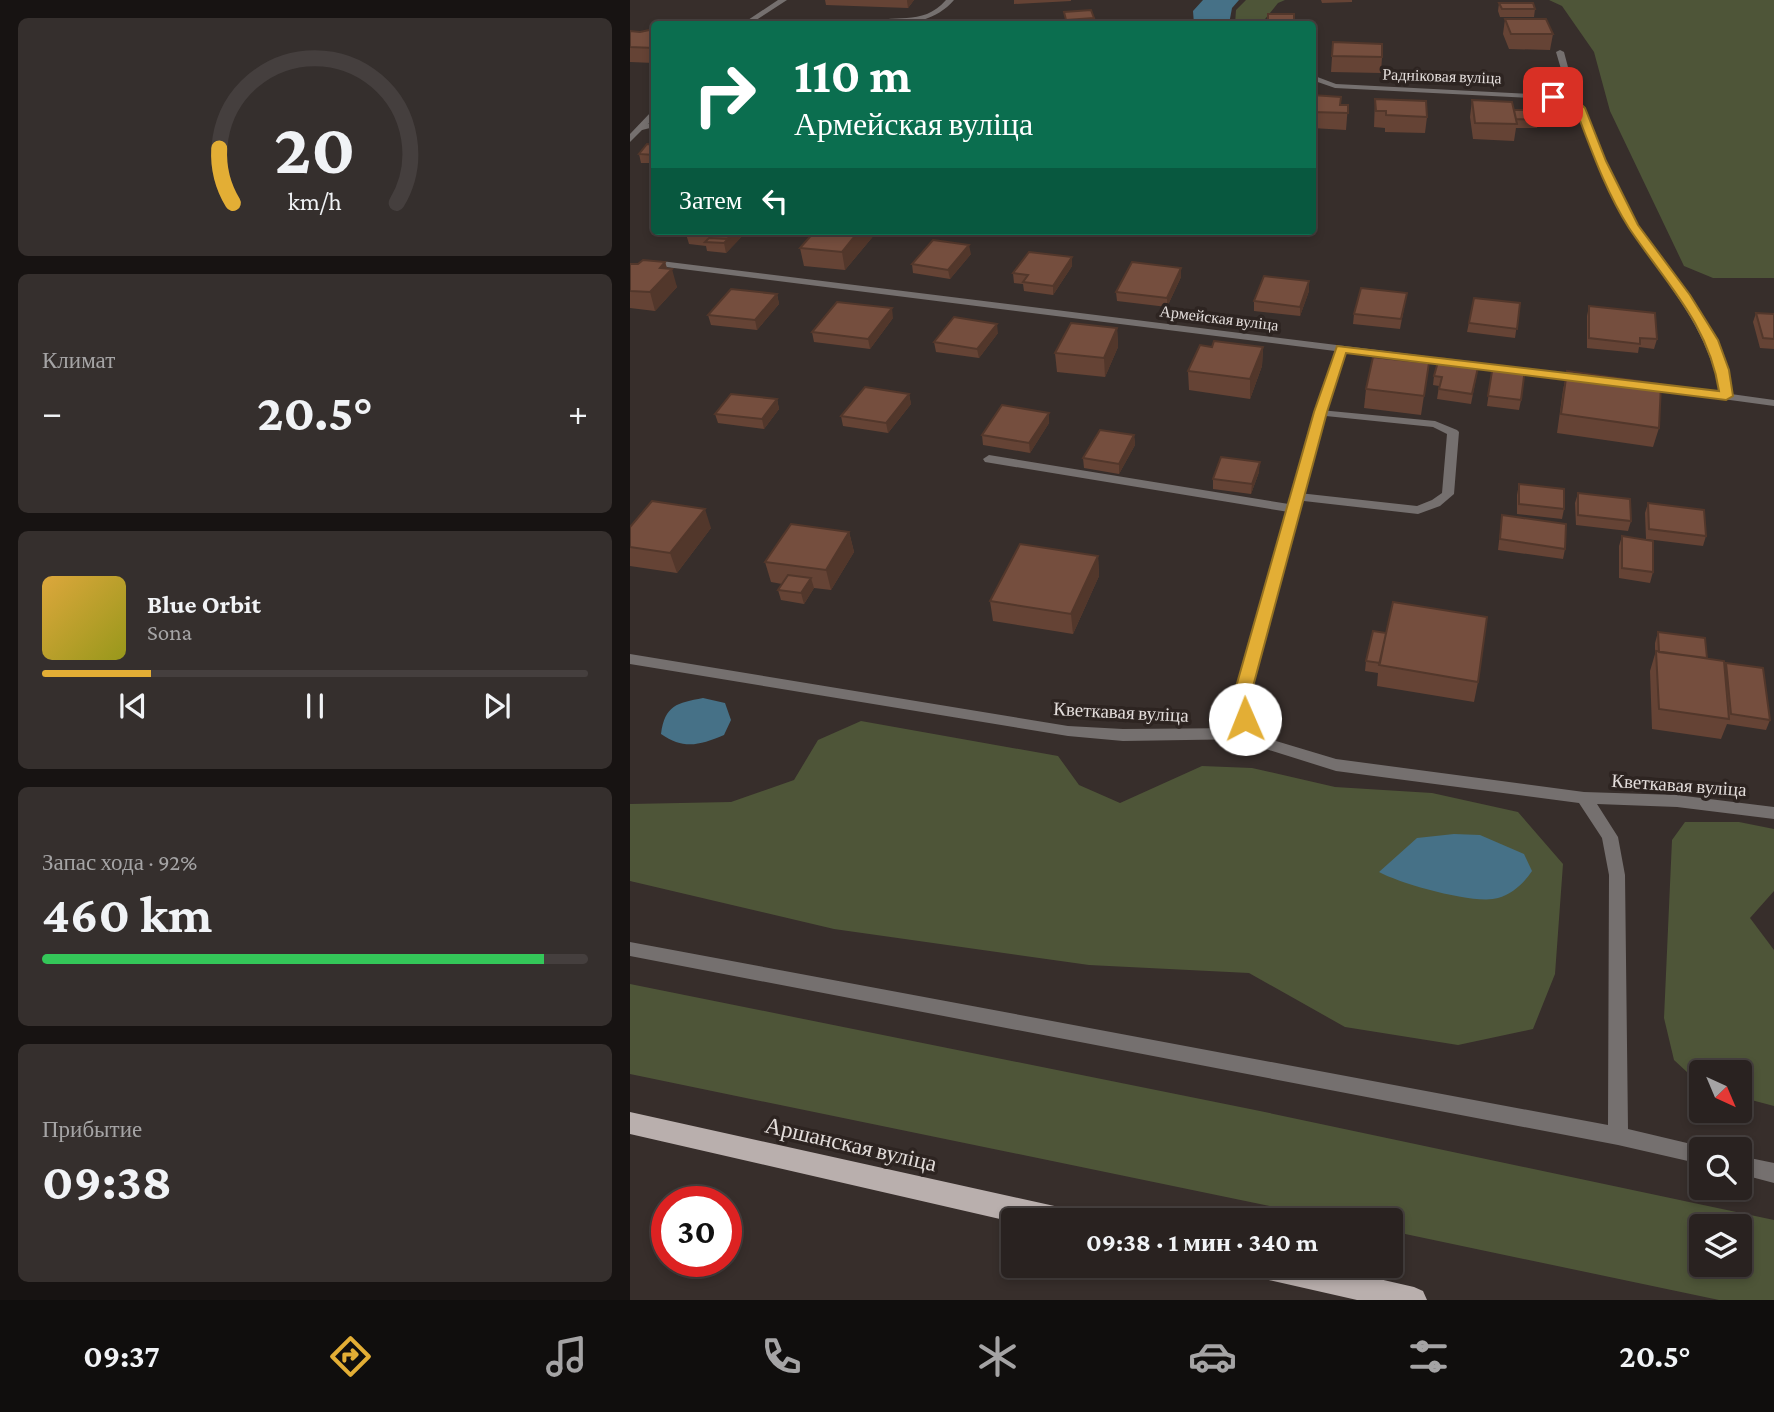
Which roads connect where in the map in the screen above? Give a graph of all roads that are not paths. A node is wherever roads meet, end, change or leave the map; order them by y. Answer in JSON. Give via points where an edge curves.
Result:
{"nodes":[{"id":1,"x":783,"y":0,"type":"edge"},
{"id":2,"x":950,"y":0,"type":"edge"},
{"id":3,"x":751,"y":21,"type":"edge"},
{"id":4,"x":892,"y":21,"type":"edge"},
{"id":5,"x":1560,"y":52,"type":"dead end"},
{"id":6,"x":1316,"y":79,"type":"edge"},
{"id":7,"x":1575,"y":103,"type":"junction"},
{"id":8,"x":651,"y":117,"type":"edge"},
{"id":9,"x":651,"y":126,"type":"edge"},
{"id":10,"x":642,"y":127,"type":"junction"},
{"id":11,"x":630,"y":139,"type":"edge"},
{"id":12,"x":661,"y":264,"type":"edge"},
{"id":13,"x":1341,"y":349,"type":"junction"},
{"id":14,"x":1589,"y":379,"type":"edge"},
{"id":15,"x":1630,"y":384,"type":"edge"},
{"id":16,"x":1726,"y":396,"type":"junction"},
{"id":17,"x":1774,"y":403,"type":"edge"},
{"id":18,"x":1321,"y":412,"type":"junction"},
{"id":19,"x":989,"y":459,"type":"dead end"},
{"id":20,"x":1297,"y":503,"type":"junction"},
{"id":21,"x":630,"y":659,"type":"edge"},
{"id":22,"x":1253,"y":733,"type":"junction"},
{"id":23,"x":1584,"y":798,"type":"junction"},
{"id":24,"x":1774,"y":813,"type":"edge"},
{"id":25,"x":630,"y":949,"type":"edge"},
{"id":26,"x":630,"y":1123,"type":"edge"},
{"id":27,"x":1618,"y":1136,"type":"junction"},
{"id":28,"x":1689,"y":1153,"type":"edge"},
{"id":29,"x":1752,"y":1168,"type":"edge"},
{"id":30,"x":1774,"y":1173,"type":"edge"},
{"id":31,"x":1006,"y":1208,"type":"edge"},
{"id":32,"x":1317,"y":1278,"type":"edge"},
{"id":33,"x":1414,"y":1300,"type":"edge"}],
"edges":[{"from":1,"to":3,"type":"street"},
{"from":2,"to":4,"type":"street","via":[[943,11],[930,16]]},
{"from":5,"to":7,"type":"street"},
{"from":6,"to":7,"type":"street","name":"Радніковая вуліца","via":[[1335,86],[1553,97]]},
{"from":7,"to":16,"type":"street","via":[[1633,225],[1712,340]]},
{"from":8,"to":10,"type":"street"},
{"from":9,"to":10,"type":"street"},
{"from":10,"to":11,"type":"street"},
{"from":12,"to":13,"type":"street","name":"Армейская вуліца"},
{"from":13,"to":14,"type":"street","name":"Армейская вуліца"},
{"from":13,"to":18,"type":"street"},
{"from":15,"to":16,"type":"street"},
{"from":16,"to":17,"type":"street"},
{"from":18,"to":20,"type":"street"},
{"from":18,"to":20,"type":"street","via":[[1435,424],[1453,432],[1448,494],[1418,510]]},
{"from":19,"to":20,"type":"street"},
{"from":20,"to":22,"type":"street","via":[[1242,694],[1245,719]]},
{"from":21,"to":22,"type":"street","name":"Кветкавая вуліца","via":[[1068,732]]},
{"from":22,"to":23,"type":"street","name":"Кветкавая вуліца","via":[[1271,745],[1336,765]]},
{"from":23,"to":24,"type":"street","name":"Кветкавая вуліца","via":[[1677,801]]},
{"from":23,"to":27,"type":"street","via":[[1610,837],[1617,875]]},
{"from":25,"to":27,"type":"street"},
{"from":26,"to":31,"type":"main road","name":"Аршанская вуліца"},
{"from":27,"to":28,"type":"street"},
{"from":29,"to":30,"type":"street"},
{"from":32,"to":33,"type":"main road"}]}
